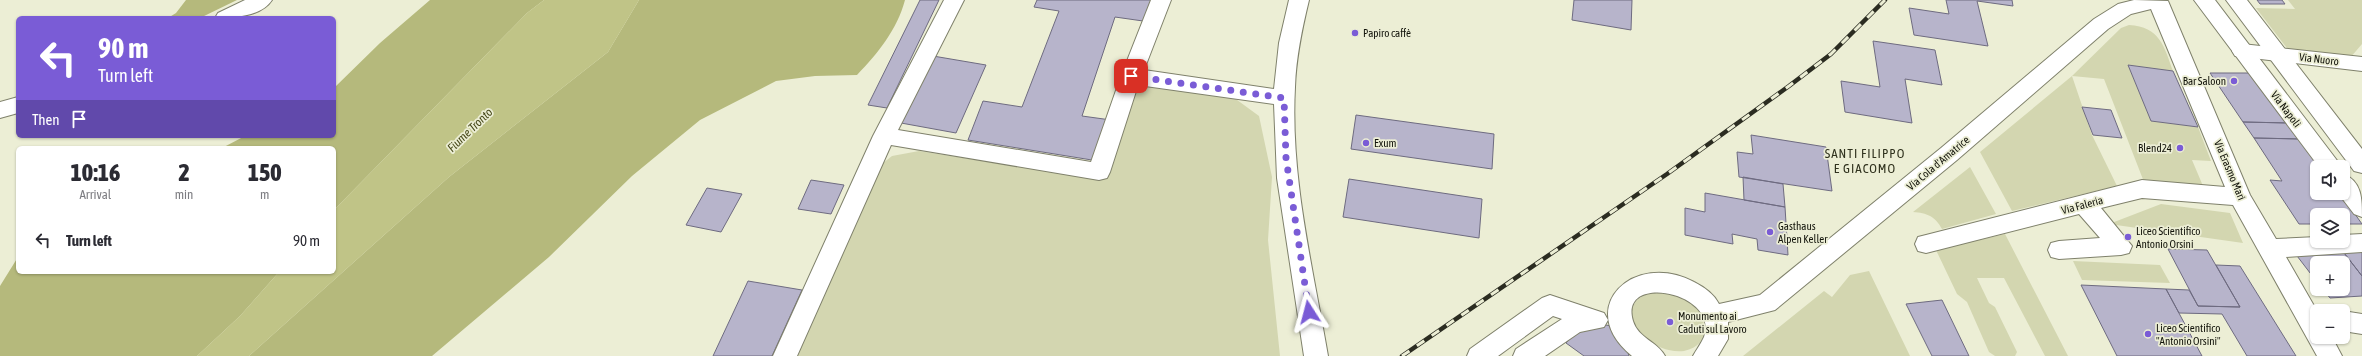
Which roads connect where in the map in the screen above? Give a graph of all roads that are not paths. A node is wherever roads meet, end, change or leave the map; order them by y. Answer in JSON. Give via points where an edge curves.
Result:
{"nodes":[{"id":1,"x":262,"y":0,"type":"edge"},
{"id":2,"x":954,"y":0,"type":"edge"},
{"id":3,"x":1161,"y":0,"type":"edge"},
{"id":4,"x":1299,"y":0,"type":"edge"},
{"id":5,"x":2204,"y":0,"type":"edge"},
{"id":6,"x":2236,"y":0,"type":"edge"},
{"id":7,"x":2157,"y":1,"type":"edge"},
{"id":8,"x":229,"y":16,"type":"edge"},
{"id":9,"x":2242,"y":51,"type":"junction"},
{"id":10,"x":2275,"y":54,"type":"junction"},
{"id":11,"x":2361,"y":62,"type":"edge"},
{"id":12,"x":1131,"y":76,"type":"junction"},
{"id":13,"x":1284,"y":98,"type":"junction"},
{"id":14,"x":16,"y":106,"type":"edge"},
{"id":15,"x":0,"y":110,"type":"edge"},
{"id":16,"x":884,"y":136,"type":"junction"},
{"id":17,"x":2326,"y":160,"type":"edge"},
{"id":18,"x":2362,"y":165,"type":"edge"},
{"id":19,"x":2350,"y":192,"type":"edge"},
{"id":20,"x":2240,"y":197,"type":"junction"},
{"id":21,"x":2084,"y":204,"type":"junction"},
{"id":22,"x":2362,"y":208,"type":"edge"},
{"id":23,"x":2362,"y":242,"type":"edge"},
{"id":24,"x":1926,"y":244,"type":"dead end"},
{"id":25,"x":2269,"y":249,"type":"junction"},
{"id":26,"x":2059,"y":250,"type":"dead end"},
{"id":27,"x":1714,"y":315,"type":"junction"},
{"id":28,"x":2310,"y":317,"type":"edge"},
{"id":29,"x":1596,"y":320,"type":"junction"},
{"id":30,"x":2350,"y":322,"type":"edge"},
{"id":31,"x":2362,"y":324,"type":"edge"},
{"id":32,"x":1624,"y":329,"type":"junction"},
{"id":33,"x":2324,"y":344,"type":"edge"},
{"id":34,"x":785,"y":356,"type":"edge"},
{"id":35,"x":1316,"y":356,"type":"edge"},
{"id":36,"x":1479,"y":356,"type":"edge"},
{"id":37,"x":1525,"y":356,"type":"edge"},
{"id":38,"x":1653,"y":356,"type":"edge"},
{"id":39,"x":1705,"y":356,"type":"edge"},
{"id":40,"x":2330,"y":356,"type":"edge"}],
"edges":[{"from":1,"to":8,"type":"street"},
{"from":2,"to":16,"type":"street"},
{"from":3,"to":12,"type":"street"},
{"from":4,"to":13,"type":"street","via":[[1289,49]]},
{"from":5,"to":9,"type":"street","name":"Via Napoli"},
{"from":6,"to":10,"type":"street"},
{"from":7,"to":20,"type":"street","name":"Via Erasmo Mari"},
{"from":7,"to":27,"type":"street","name":"Via Cola d'Amatrice","via":[[2125,9],[2101,24],[1949,154],[1767,303]]},
{"from":9,"to":10,"type":"street"},
{"from":9,"to":17,"type":"street","name":"Via Napoli"},
{"from":10,"to":11,"type":"street","name":"Via Nuoro"},
{"from":10,"to":18,"type":"street"},
{"from":12,"to":13,"type":"street"},
{"from":12,"to":16,"type":"street","via":[[1099,172]]},
{"from":13,"to":35,"type":"street","via":[[1286,158]]},
{"from":14,"to":15,"type":"street"},
{"from":16,"to":34,"type":"street"},
{"from":19,"to":22,"type":"street"},
{"from":20,"to":21,"type":"street","name":"Via Faleria","via":[[2142,189]]},
{"from":20,"to":25,"type":"street","name":"Via Erasmo Mari"},
{"from":21,"to":24,"type":"street","name":"Via Faleria"},
{"from":21,"to":26,"type":"street","via":[[2121,246]]},
{"from":23,"to":25,"type":"street"},
{"from":25,"to":28,"type":"street","name":"Via Erasmo Mari"},
{"from":27,"to":32,"type":"street","via":[[1696,294],[1684,287],[1656,281],[1632,288],[1624,296],[1620,306],[1620,318]]},
{"from":27,"to":39,"type":"street","via":[[1718,326],[1718,338]]},
{"from":29,"to":32,"type":"street","via":[[1610,322]]},
{"from":29,"to":36,"type":"street","via":[[1550,305]]},
{"from":29,"to":37,"type":"street","via":[[1575,323]]},
{"from":30,"to":31,"type":"street"},
{"from":32,"to":38,"type":"street","via":[[1633,343]]},
{"from":33,"to":40,"type":"street","name":"Via Erasmo Mari"}]}
